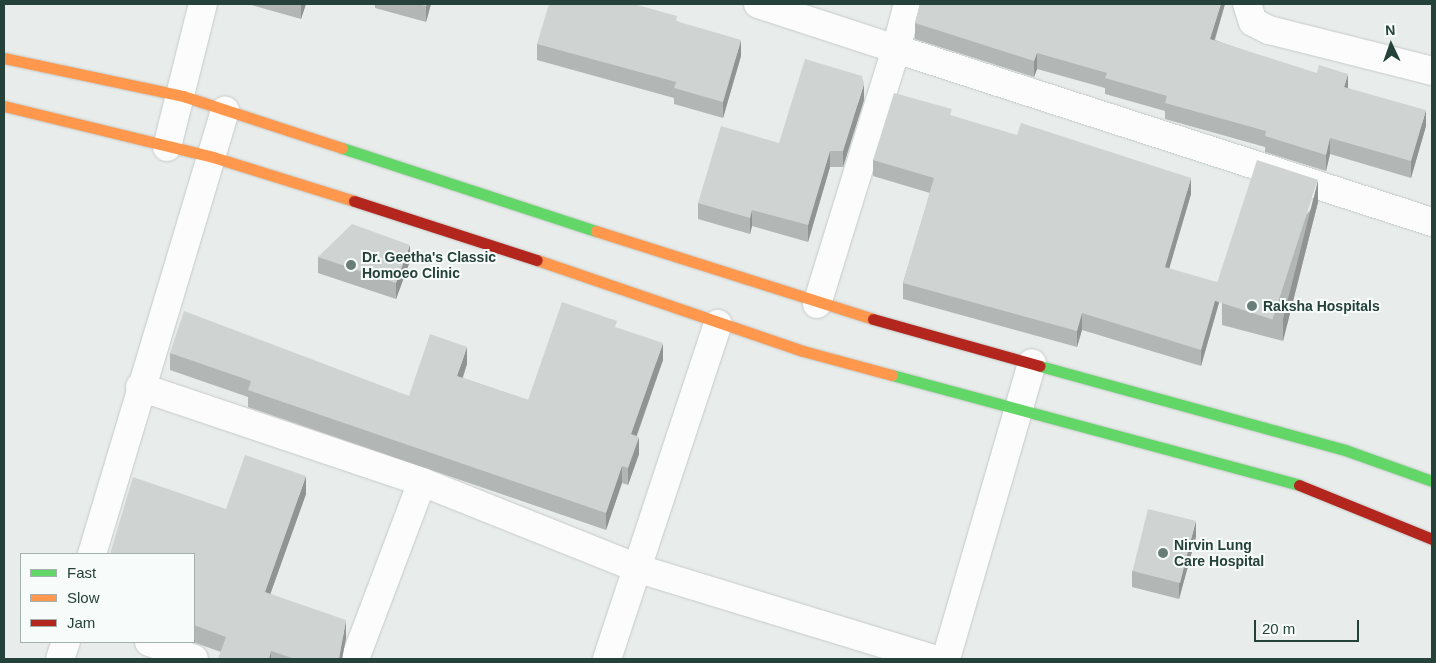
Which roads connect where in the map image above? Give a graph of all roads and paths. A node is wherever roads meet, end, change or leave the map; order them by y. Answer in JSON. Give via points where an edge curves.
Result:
{"nodes":[{"id":1,"x":203,"y":4,"type":"edge"},
{"id":2,"x":758,"y":4,"type":"edge"},
{"id":3,"x":908,"y":4,"type":"edge"},
{"id":4,"x":1247,"y":4,"type":"edge"},
{"id":5,"x":896,"y":49,"type":"junction"},
{"id":6,"x":4,"y":58,"type":"edge"},
{"id":7,"x":1432,"y":71,"type":"edge"},
{"id":8,"x":182,"y":96,"type":"junction"},
{"id":9,"x":4,"y":106,"type":"edge"},
{"id":10,"x":225,"y":110,"type":"junction"},
{"id":11,"x":167,"y":147,"type":"junction"},
{"id":12,"x":213,"y":158,"type":"junction"},
{"id":13,"x":1432,"y":222,"type":"edge"},
{"id":14,"x":817,"y":304,"type":"junction"},
{"id":15,"x":718,"y":324,"type":"junction"},
{"id":16,"x":1032,"y":363,"type":"junction"},
{"id":17,"x":140,"y":387,"type":"junction"},
{"id":18,"x":1020,"y":408,"type":"junction"},
{"id":19,"x":1432,"y":481,"type":"edge"},
{"id":20,"x":422,"y":482,"type":"junction"},
{"id":21,"x":1432,"y":539,"type":"edge"},
{"id":22,"x":92,"y":553,"type":"edge"},
{"id":23,"x":639,"y":569,"type":"junction"},
{"id":24,"x":66,"y":643,"type":"edge"},
{"id":25,"x":152,"y":643,"type":"edge"},
{"id":26,"x":60,"y":659,"type":"edge"},
{"id":27,"x":194,"y":659,"type":"edge"},
{"id":28,"x":356,"y":659,"type":"edge"},
{"id":29,"x":607,"y":659,"type":"edge"},
{"id":30,"x":933,"y":659,"type":"edge"},
{"id":31,"x":946,"y":659,"type":"edge"}],
"edges":[{"from":1,"to":8,"type":"street"},
{"from":2,"to":5,"type":"street"},
{"from":3,"to":5,"type":"street"},
{"from":4,"to":7,"type":"street","via":[[1253,22],[1269,30]]},
{"from":5,"to":13,"type":"street"},
{"from":5,"to":14,"type":"street"},
{"from":6,"to":8,"type":"main road"},
{"from":8,"to":10,"type":"main road"},
{"from":8,"to":11,"type":"street"},
{"from":9,"to":11,"type":"main road"},
{"from":10,"to":12,"type":"street"},
{"from":10,"to":14,"type":"main road"},
{"from":11,"to":12,"type":"main road"},
{"from":12,"to":15,"type":"main road","via":[[468,236]]},
{"from":12,"to":17,"type":"street"},
{"from":14,"to":16,"type":"main road"},
{"from":15,"to":18,"type":"main road"},
{"from":15,"to":23,"type":"street"},
{"from":16,"to":18,"type":"street"},
{"from":16,"to":19,"type":"main road","via":[[1345,450]]},
{"from":17,"to":20,"type":"street"},
{"from":17,"to":22,"type":"street"},
{"from":18,"to":21,"type":"main road","via":[[1326,492]]},
{"from":18,"to":31,"type":"street"},
{"from":20,"to":23,"type":"street"},
{"from":20,"to":28,"type":"street"},
{"from":23,"to":29,"type":"street"},
{"from":23,"to":30,"type":"street"},
{"from":24,"to":26,"type":"street"},
{"from":25,"to":27,"type":"street"}]}
